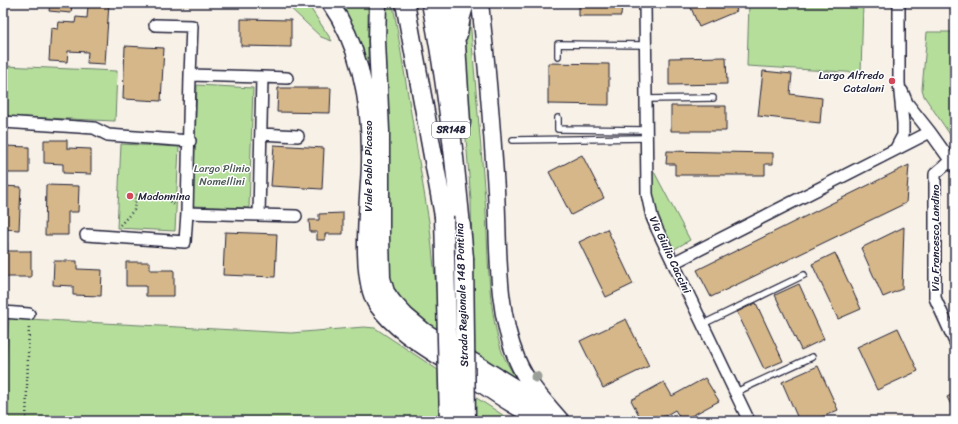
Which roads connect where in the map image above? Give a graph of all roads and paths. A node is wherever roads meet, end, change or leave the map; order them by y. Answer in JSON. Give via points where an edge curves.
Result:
{"nodes":[{"id":1,"x":330,"y":3,"type":"edge"},
{"id":2,"x":378,"y":3,"type":"edge"},
{"id":3,"x":405,"y":3,"type":"edge"},
{"id":4,"x":424,"y":3,"type":"edge"},
{"id":5,"x":431,"y":3,"type":"edge"},
{"id":6,"x":449,"y":3,"type":"edge"},
{"id":7,"x":465,"y":3,"type":"edge"},
{"id":8,"x":480,"y":3,"type":"edge"},
{"id":9,"x":899,"y":3,"type":"edge"},
{"id":10,"x":645,"y":8,"type":"edge"},
{"id":11,"x":155,"y":26,"type":"dead end"},
{"id":12,"x":456,"y":44,"type":"junction"},
{"id":13,"x":645,"y":45,"type":"junction"},
{"id":14,"x":558,"y":56,"type":"dead end"},
{"id":15,"x":190,"y":75,"type":"junction"},
{"id":16,"x":262,"y":77,"type":"junction"},
{"id":17,"x":287,"y":78,"type":"dead end"},
{"id":18,"x":899,"y":83,"type":"junction"},
{"id":19,"x":713,"y":98,"type":"dead end"},
{"id":20,"x":646,"y":99,"type":"junction"},
{"id":21,"x":558,"y":118,"type":"dead end"},
{"id":22,"x":3,"y":122,"type":"edge"},
{"id":23,"x":930,"y":132,"type":"junction"},
{"id":24,"x":261,"y":134,"type":"junction"},
{"id":25,"x":646,"y":134,"type":"junction"},
{"id":26,"x":298,"y":136,"type":"dead end"},
{"id":27,"x":513,"y":140,"type":"dead end"},
{"id":28,"x":190,"y":141,"type":"junction"},
{"id":29,"x":895,"y":150,"type":"junction"},
{"id":30,"x":953,"y":164,"type":"edge"},
{"id":31,"x":187,"y":209,"type":"junction"},
{"id":32,"x":259,"y":215,"type":"junction"},
{"id":33,"x":296,"y":216,"type":"dead end"},
{"id":34,"x":444,"y":216,"type":"junction"},
{"id":35,"x":86,"y":235,"type":"dead end"},
{"id":36,"x":112,"y":237,"type":"junction"},
{"id":37,"x":464,"y":258,"type":"junction"},
{"id":38,"x":673,"y":263,"type":"junction"},
{"id":39,"x":804,"y":275,"type":"dead end"},
{"id":40,"x":3,"y":312,"type":"edge"},
{"id":41,"x":29,"y":314,"type":"joint"},
{"id":42,"x":703,"y":324,"type":"junction"},
{"id":43,"x":955,"y":342,"type":"edge"},
{"id":44,"x":812,"y":357,"type":"dead end"},
{"id":45,"x":736,"y":392,"type":"junction"},
{"id":46,"x":552,"y":417,"type":"edge"},
{"id":47,"x":26,"y":421,"type":"edge"},
{"id":48,"x":449,"y":421,"type":"edge"},
{"id":49,"x":466,"y":421,"type":"edge"},
{"id":50,"x":749,"y":421,"type":"edge"}],
"edges":[{"from":1,"to":46,"type":"street","name":"Viale Pablo Picasso","via":[[345,28],[364,84],[370,164],[366,248],[369,289],[376,304],[399,329],[511,402]]},
{"from":2,"to":46,"type":"street","via":[[382,278],[386,292],[405,315],[424,331]]},
{"from":3,"to":34,"type":"main road"},
{"from":4,"to":34,"type":"main road","name":"Strada Regionale 148 Pontina","number":"SR148"},
{"from":5,"to":37,"type":"main road","name":"Strada Regionale 148 Pontina","number":"SR148","via":[[454,151]]},
{"from":6,"to":12,"type":"main road"},
{"from":7,"to":12,"type":"main road"},
{"from":8,"to":46,"type":"street","via":[[503,309],[517,361]]},
{"from":9,"to":18,"type":"street"},
{"from":10,"to":13,"type":"street","name":"Via Giulio Caccini"},
{"from":11,"to":15,"type":"street","via":[[192,26]]},
{"from":12,"to":37,"type":"main road","via":[[465,196]]},
{"from":13,"to":14,"type":"lane","via":[[558,44]]},
{"from":13,"to":20,"type":"street","name":"Via Giulio Caccini"},
{"from":15,"to":16,"type":"street"},
{"from":15,"to":28,"type":"street"},
{"from":16,"to":17,"type":"street"},
{"from":16,"to":24,"type":"street"},
{"from":18,"to":23,"type":"street","via":[[907,103]]},
{"from":18,"to":29,"type":"street","via":[[903,135]]},
{"from":19,"to":20,"type":"lane"},
{"from":20,"to":25,"type":"street","name":"Via Giulio Caccini"},
{"from":21,"to":25,"type":"lane","via":[[558,129]]},
{"from":22,"to":28,"type":"street","via":[[94,128],[108,135]]},
{"from":23,"to":29,"type":"street"},
{"from":23,"to":30,"type":"street"},
{"from":24,"to":26,"type":"street"},
{"from":24,"to":32,"type":"street"},
{"from":25,"to":27,"type":"lane"},
{"from":25,"to":38,"type":"street","name":"Via Giulio Caccini","via":[[649,206]]},
{"from":28,"to":31,"type":"street"},
{"from":29,"to":38,"type":"street"},
{"from":30,"to":43,"type":"street","name":"Via Francesco Landino","via":[[935,174],[935,298]]},
{"from":31,"to":32,"type":"street"},
{"from":31,"to":36,"type":"path","via":[[173,204],[161,194],[136,195],[134,210],[115,229]]},
{"from":31,"to":36,"type":"street","via":[[185,242]]},
{"from":32,"to":33,"type":"street"},
{"from":34,"to":48,"type":"main road","name":"Strada Regionale 148 Pontina","number":"SR148","bridge":true},
{"from":35,"to":36,"type":"street"},
{"from":37,"to":49,"type":"main road","name":"Strada Regionale 148 Pontina","number":"SR148","bridge":true},
{"from":38,"to":42,"type":"street","name":"Via Giulio Caccini"},
{"from":39,"to":42,"type":"lane"},
{"from":40,"to":41,"type":"street"},
{"from":41,"to":47,"type":"path"},
{"from":42,"to":45,"type":"street","name":"Via Giulio Caccini"},
{"from":44,"to":45,"type":"lane"},
{"from":45,"to":50,"type":"street","name":"Via Giulio Caccini"}]}
